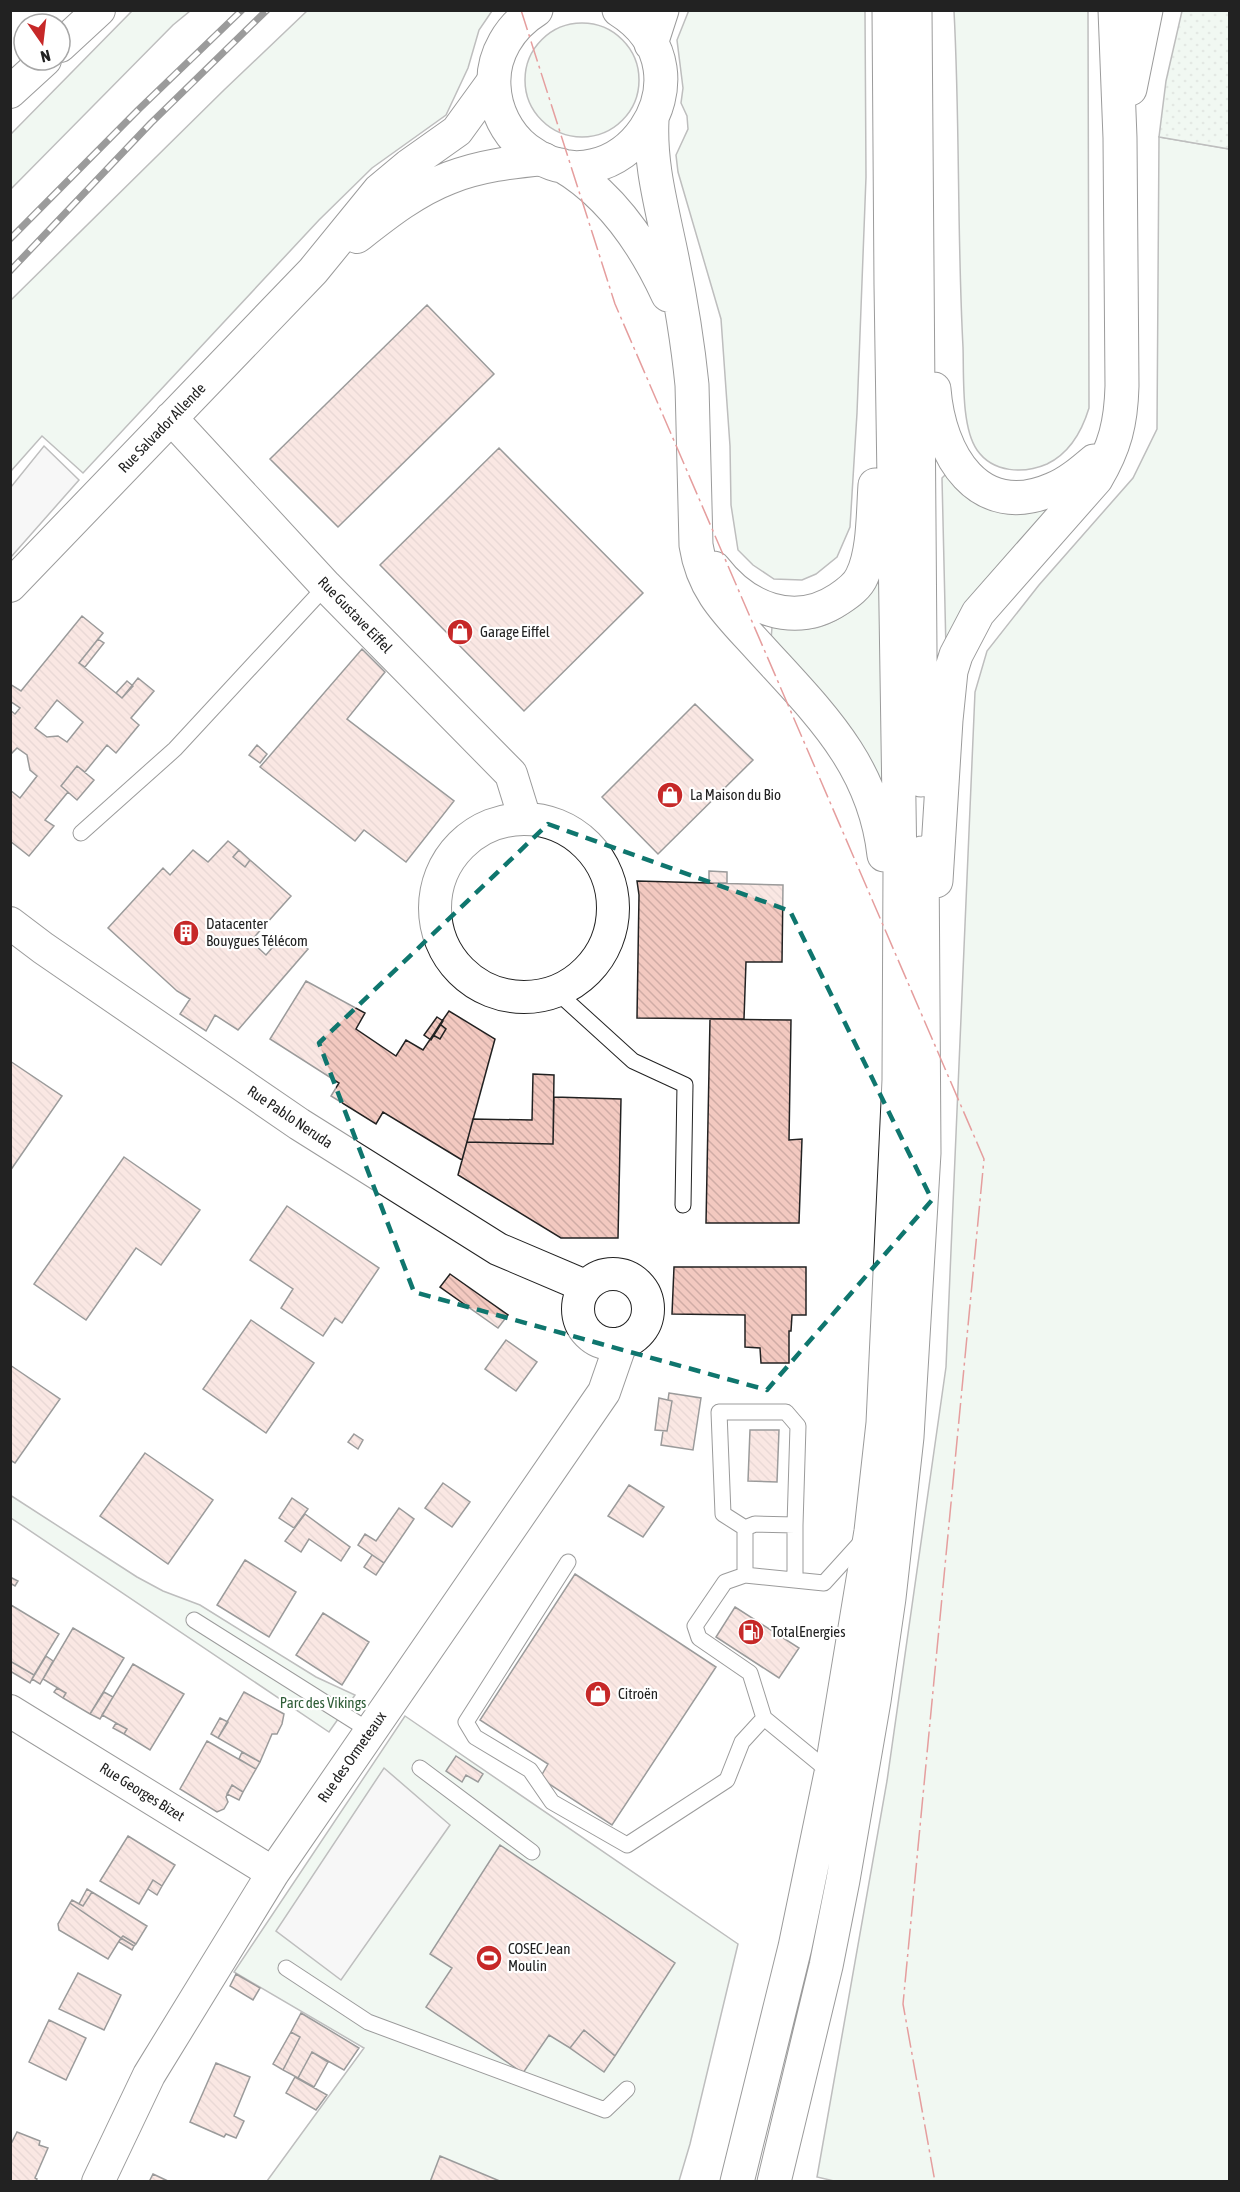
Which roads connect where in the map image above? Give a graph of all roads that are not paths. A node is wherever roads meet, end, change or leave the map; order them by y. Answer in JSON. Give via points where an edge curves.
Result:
{"nodes":[{"id":1,"x":99,"y":10,"type":"edge"},
{"id":2,"x":537,"y":10,"type":"edge"},
{"id":3,"x":619,"y":10,"type":"edge"},
{"id":4,"x":662,"y":10,"type":"edge"},
{"id":5,"x":889,"y":10,"type":"edge"},
{"id":6,"x":915,"y":10,"type":"edge"},
{"id":7,"x":1115,"y":10,"type":"edge"},
{"id":8,"x":1146,"y":10,"type":"edge"},
{"id":9,"x":72,"y":35,"type":"edge"},
{"id":10,"x":651,"y":44,"type":"junction"},
{"id":11,"x":32,"y":72,"type":"edge"},
{"id":12,"x":494,"y":80,"type":"junction"},
{"id":13,"x":10,"y":92,"type":"edge"},
{"id":14,"x":652,"y":120,"type":"junction"},
{"id":15,"x":1120,"y":138,"type":"junction"},
{"id":16,"x":552,"y":162,"type":"junction"},
{"id":17,"x":917,"y":181,"type":"junction"},
{"id":18,"x":313,"y":271,"type":"junction"},
{"id":19,"x":891,"y":285,"type":"junction"},
{"id":20,"x":687,"y":341,"type":"junction"},
{"id":21,"x":171,"y":417,"type":"junction"},
{"id":22,"x":1112,"y":447,"type":"junction"},
{"id":23,"x":696,"y":530,"type":"junction"},
{"id":24,"x":10,"y":586,"type":"edge"},
{"id":25,"x":326,"y":586,"type":"junction"},
{"id":26,"x":525,"y":819,"type":"junction"},
{"id":27,"x":81,"y":833,"type":"dead end"},
{"id":28,"x":10,"y":923,"type":"edge"},
{"id":29,"x":557,"y":992,"type":"junction"},
{"id":30,"x":925,"y":1041,"type":"junction"},
{"id":31,"x":899,"y":1064,"type":"junction"},
{"id":32,"x":683,"y":1205,"type":"dead end"},
{"id":33,"x":585,"y":1286,"type":"junction"},
{"id":34,"x":621,"y":1343,"type":"junction"},
{"id":35,"x":795,"y":1525,"type":"junction"},
{"id":36,"x":745,"y":1528,"type":"junction"},
{"id":37,"x":871,"y":1531,"type":"junction"},
{"id":38,"x":568,"y":1562,"type":"dead end"},
{"id":39,"x":745,"y":1575,"type":"junction"},
{"id":40,"x":795,"y":1580,"type":"junction"},
{"id":41,"x":194,"y":1620,"type":"dead end"},
{"id":42,"x":10,"y":1711,"type":"edge"},
{"id":43,"x":764,"y":1718,"type":"junction"},
{"id":44,"x":370,"y":1731,"type":"junction"},
{"id":45,"x":420,"y":1768,"type":"dead end"},
{"id":46,"x":831,"y":1773,"type":"junction"},
{"id":47,"x":532,"y":1852,"type":"dead end"},
{"id":48,"x":273,"y":1873,"type":"junction"},
{"id":49,"x":286,"y":1968,"type":"dead end"},
{"id":50,"x":627,"y":2088,"type":"dead end"},
{"id":51,"x":98,"y":2181,"type":"edge"},
{"id":52,"x":737,"y":2181,"type":"edge"},
{"id":53,"x":774,"y":2181,"type":"edge"}],
"edges":[{"from":1,"to":9,"type":"street"},
{"from":2,"to":12,"type":"main road","via":[[522,20],[506,40],[498,55]]},
{"from":3,"to":10,"type":"main road","via":[[637,24]]},
{"from":4,"to":10,"type":"main road"},
{"from":5,"to":19,"type":"main road"},
{"from":6,"to":17,"type":"main road"},
{"from":7,"to":15,"type":"main road"},
{"from":8,"to":15,"type":"main road"},
{"from":10,"to":14,"type":"main road","via":[[661,80]]},
{"from":11,"to":13,"type":"street"},
{"from":12,"to":16,"type":"main road","via":[[496,102],[504,123],[521,145]]},
{"from":12,"to":18,"type":"street","name":"Rue Salvador Allende","via":[[457,131],[379,190]]},
{"from":14,"to":16,"type":"main road","via":[[638,140],[619,155],[591,165]]},
{"from":14,"to":20,"type":"main road","via":[[653,170]]},
{"from":15,"to":22,"type":"main road","via":[[1122,394],[1118,432]]},
{"from":16,"to":18,"type":"street","name":"Rue Salvador Allende","via":[[477,169],[448,178],[387,213]]},
{"from":16,"to":20,"type":"main road","via":[[594,188],[630,228],[648,255]]},
{"from":17,"to":22,"type":"main road","via":[[935,405],[955,462],[976,486],[992,494],[1032,496],[1075,477]]},
{"from":17,"to":30,"type":"main road"},
{"from":18,"to":21,"type":"street","name":"Rue Salvador Allende"},
{"from":19,"to":23,"type":"main road","via":[[871,534],[862,578],[832,604],[810,612],[767,609],[728,585],[708,560]]},
{"from":19,"to":31,"type":"main road","via":[[900,869]]},
{"from":20,"to":23,"type":"main road"},
{"from":21,"to":24,"type":"street","name":"Rue Salvador Allende"},
{"from":21,"to":25,"type":"street","name":"Rue Gustave Eiffel"},
{"from":22,"to":30,"type":"main road","via":[[1096,479],[978,613],[956,655],[946,720]]},
{"from":23,"to":31,"type":"main road","via":[[699,563],[718,601],[840,740],[871,797],[880,828],[890,902]]},
{"from":25,"to":26,"type":"street","name":"Rue Gustave Eiffel","via":[[511,774]]},
{"from":25,"to":27,"type":"lane","via":[[175,749]]},
{"from":26,"to":29,"type":"street","via":[[551,823],[575,834],[595,853],[608,876],[613,903],[610,931],[599,956],[581,977]]},
{"from":26,"to":29,"type":"street","via":[[499,822],[483,829],[455,850],[441,872],[434,897],[436,927],[447,954],[462,973],[482,988],[505,996],[530,998]]},
{"from":28,"to":33,"type":"street","name":"Rue Pablo Neruda","via":[[308,1130],[498,1250]]},
{"from":29,"to":32,"type":"lane","via":[[633,1061],[685,1084]]},
{"from":30,"to":53,"type":"main road","via":[[917,1291],[907,1437],[889,1598],[841,1891]]},
{"from":31,"to":37,"type":"main road","via":[[883,1423]]},
{"from":33,"to":34,"type":"street","via":[[577,1306],[583,1328],[599,1341]]},
{"from":33,"to":34,"type":"street","via":[[606,1274],[618,1273],[639,1285],[646,1295],[647,1319],[641,1330]]},
{"from":34,"to":44,"type":"street","name":"Rue des Ormeteaux","via":[[604,1392]]},
{"from":35,"to":36,"type":"lane","via":[[755,1524]]},
{"from":35,"to":36,"type":"lane","via":[[798,1426],[786,1412],[719,1412],[723,1514]]},
{"from":35,"to":40,"type":"lane"},
{"from":36,"to":39,"type":"lane"},
{"from":37,"to":40,"type":"lane","via":[[824,1583]]},
{"from":37,"to":46,"type":"main road"},
{"from":38,"to":43,"type":"lane","via":[[466,1722],[475,1737],[530,1770],[552,1802],[627,1845],[727,1780],[742,1742]]},
{"from":39,"to":40,"type":"lane"},
{"from":39,"to":43,"type":"lane","via":[[725,1582],[695,1626],[699,1638],[750,1673]]},
{"from":41,"to":44,"type":"lane"},
{"from":42,"to":48,"type":"street","name":"Rue Georges Bizet"},
{"from":43,"to":46,"type":"lane"},
{"from":44,"to":48,"type":"street","name":"Rue des Ormeteaux"},
{"from":45,"to":47,"type":"lane"},
{"from":46,"to":52,"type":"main road","via":[[795,1947]]},
{"from":48,"to":51,"type":"street","name":"Rue des Ormeteaux","via":[[149,2075]]},
{"from":49,"to":50,"type":"lane","via":[[368,2022],[605,2110]]}]}
